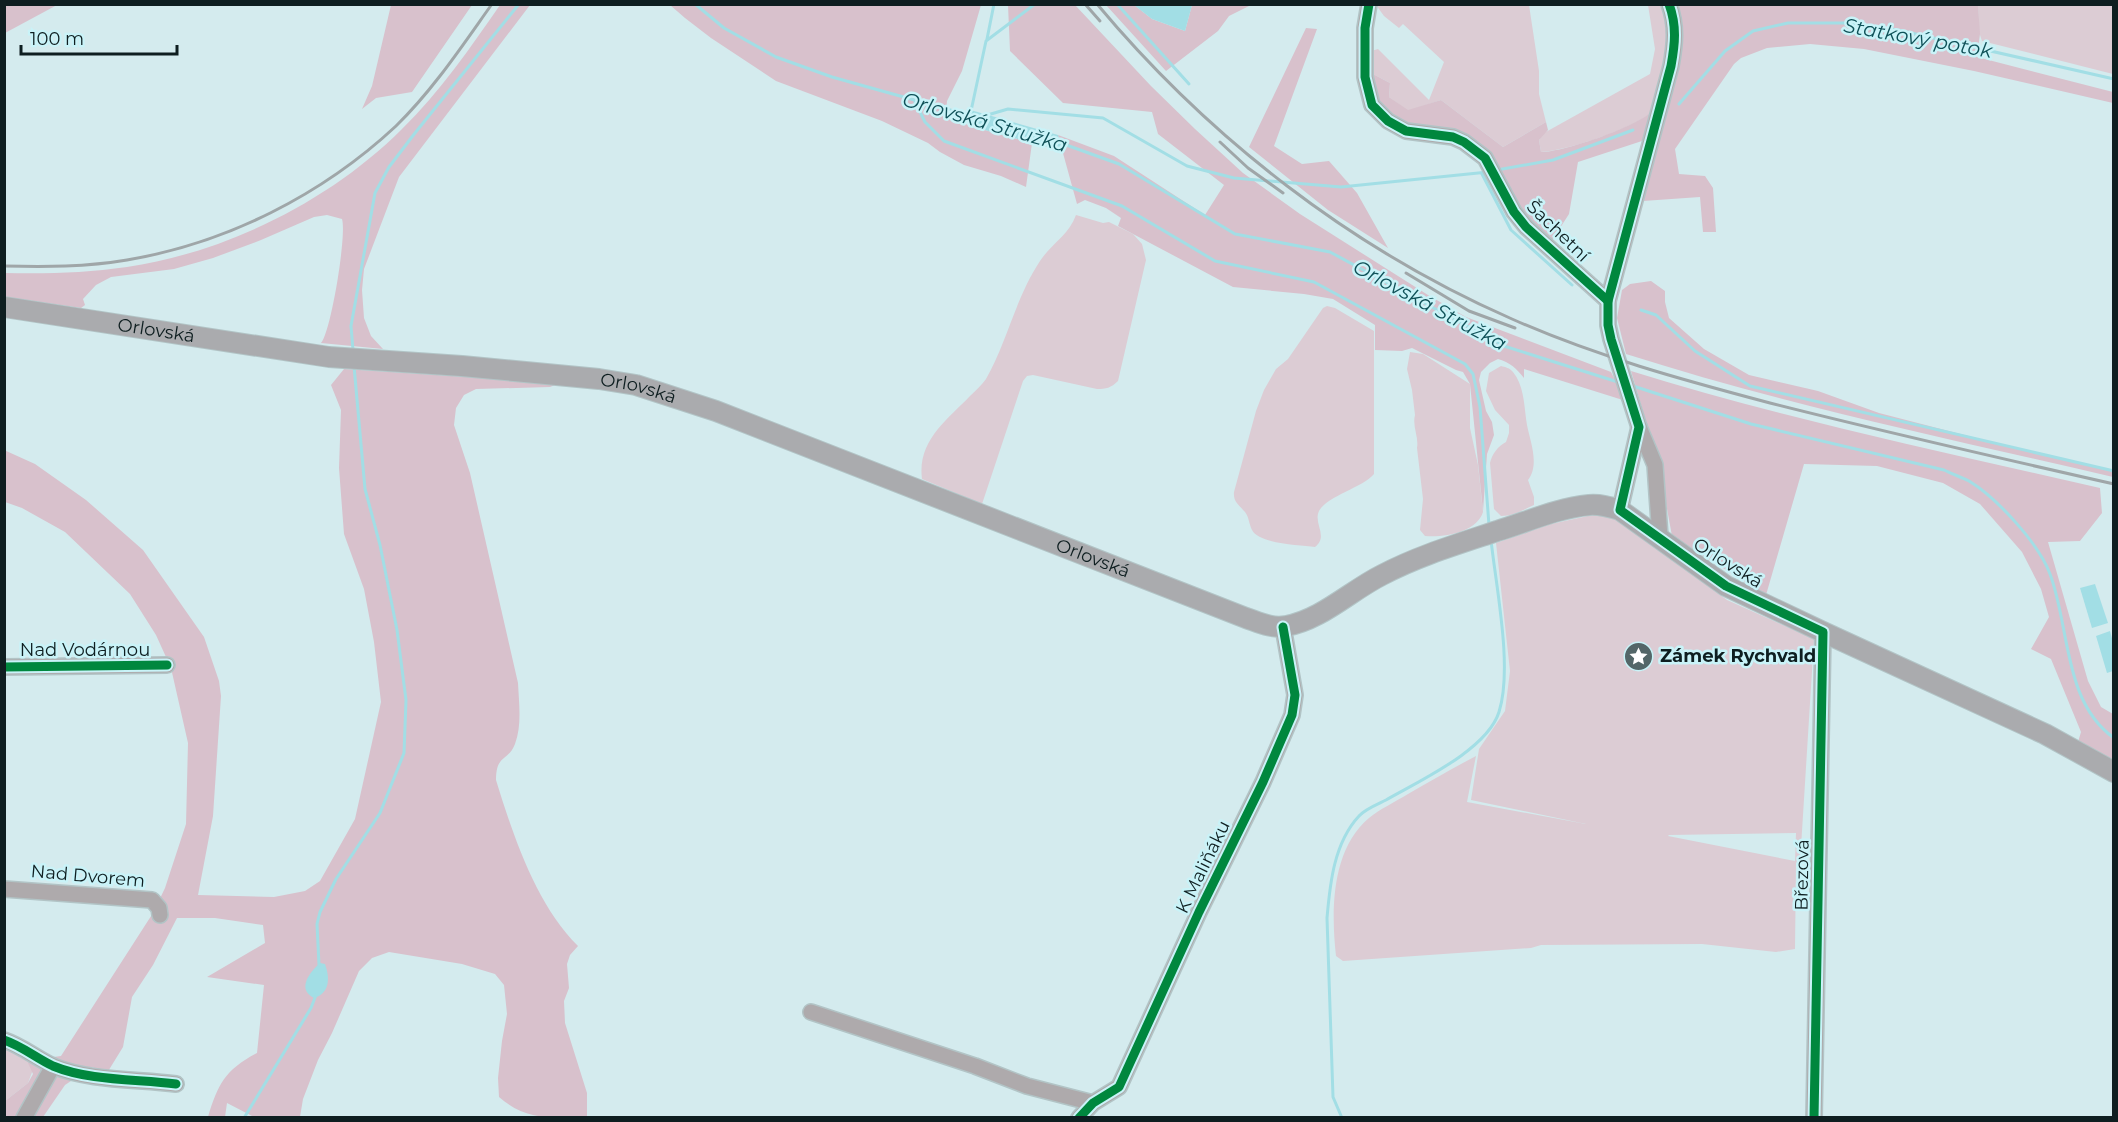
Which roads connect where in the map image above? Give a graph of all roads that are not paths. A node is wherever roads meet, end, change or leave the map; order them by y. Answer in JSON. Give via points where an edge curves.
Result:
{"nodes":[{"id":1,"x":1369,"y":4,"type":"edge"},
{"id":2,"x":1669,"y":4,"type":"edge"},
{"id":3,"x":1608,"y":301,"type":"junction"},
{"id":4,"x":4,"y":307,"type":"edge"},
{"id":5,"x":1639,"y":427,"type":"junction"},
{"id":6,"x":1620,"y":510,"type":"junction"},
{"id":7,"x":1660,"y":537,"type":"junction"},
{"id":8,"x":1283,"y":627,"type":"junction"},
{"id":9,"x":1823,"y":632,"type":"junction"},
{"id":10,"x":166,"y":665,"type":"dead end"},
{"id":11,"x":4,"y":667,"type":"edge"},
{"id":12,"x":2114,"y":772,"type":"edge"},
{"id":13,"x":4,"y":889,"type":"edge"},
{"id":14,"x":160,"y":915,"type":"dead end"},
{"id":15,"x":811,"y":1012,"type":"dead end"},
{"id":16,"x":4,"y":1040,"type":"edge"},
{"id":17,"x":53,"y":1066,"type":"junction"},
{"id":18,"x":176,"y":1084,"type":"dead end"},
{"id":19,"x":1093,"y":1103,"type":"junction"},
{"id":20,"x":24,"y":1118,"type":"edge"},
{"id":21,"x":1079,"y":1118,"type":"edge"},
{"id":22,"x":1814,"y":1118,"type":"edge"}],
"edges":[{"from":1,"to":3,"type":"street","name":"Šachetní","via":[[1365,77],[1372,105],[1406,131],[1454,137],[1485,158],[1526,227]]},
{"from":2,"to":3,"type":"street","via":[[1676,40],[1671,66]]},
{"from":3,"to":5,"type":"street","via":[[1611,339]]},
{"from":4,"to":8,"type":"main road","name":"Orlovská","via":[[353,360],[462,366],[636,385],[678,397],[1246,618]]},
{"from":5,"to":6,"type":"street"},
{"from":5,"to":7,"type":"street","via":[[1655,465]]},
{"from":6,"to":7,"type":"main road","name":"Orlovská"},
{"from":6,"to":8,"type":"main road","name":"Orlovská","via":[[1581,506],[1490,533],[1408,562],[1322,611]]},
{"from":7,"to":9,"type":"main road","name":"Orlovská","via":[[1726,585]]},
{"from":8,"to":19,"type":"street","name":"K Maliňáku","via":[[1295,695],[1292,715],[1119,1088]]},
{"from":9,"to":12,"type":"main road","name":"Orlovská","via":[[2045,734]]},
{"from":9,"to":22,"type":"street","name":"Březová"},
{"from":10,"to":11,"type":"street","name":"Nad Vodárnou"},
{"from":13,"to":14,"type":"street","name":"Nad Dvorem","via":[[152,900]]},
{"from":15,"to":19,"type":"street","via":[[1027,1086]]},
{"from":16,"to":17,"type":"street"},
{"from":17,"to":18,"type":"street","via":[[90,1076]]},
{"from":17,"to":20,"type":"street"},
{"from":19,"to":21,"type":"street","name":"K Maliňáku"}]}
